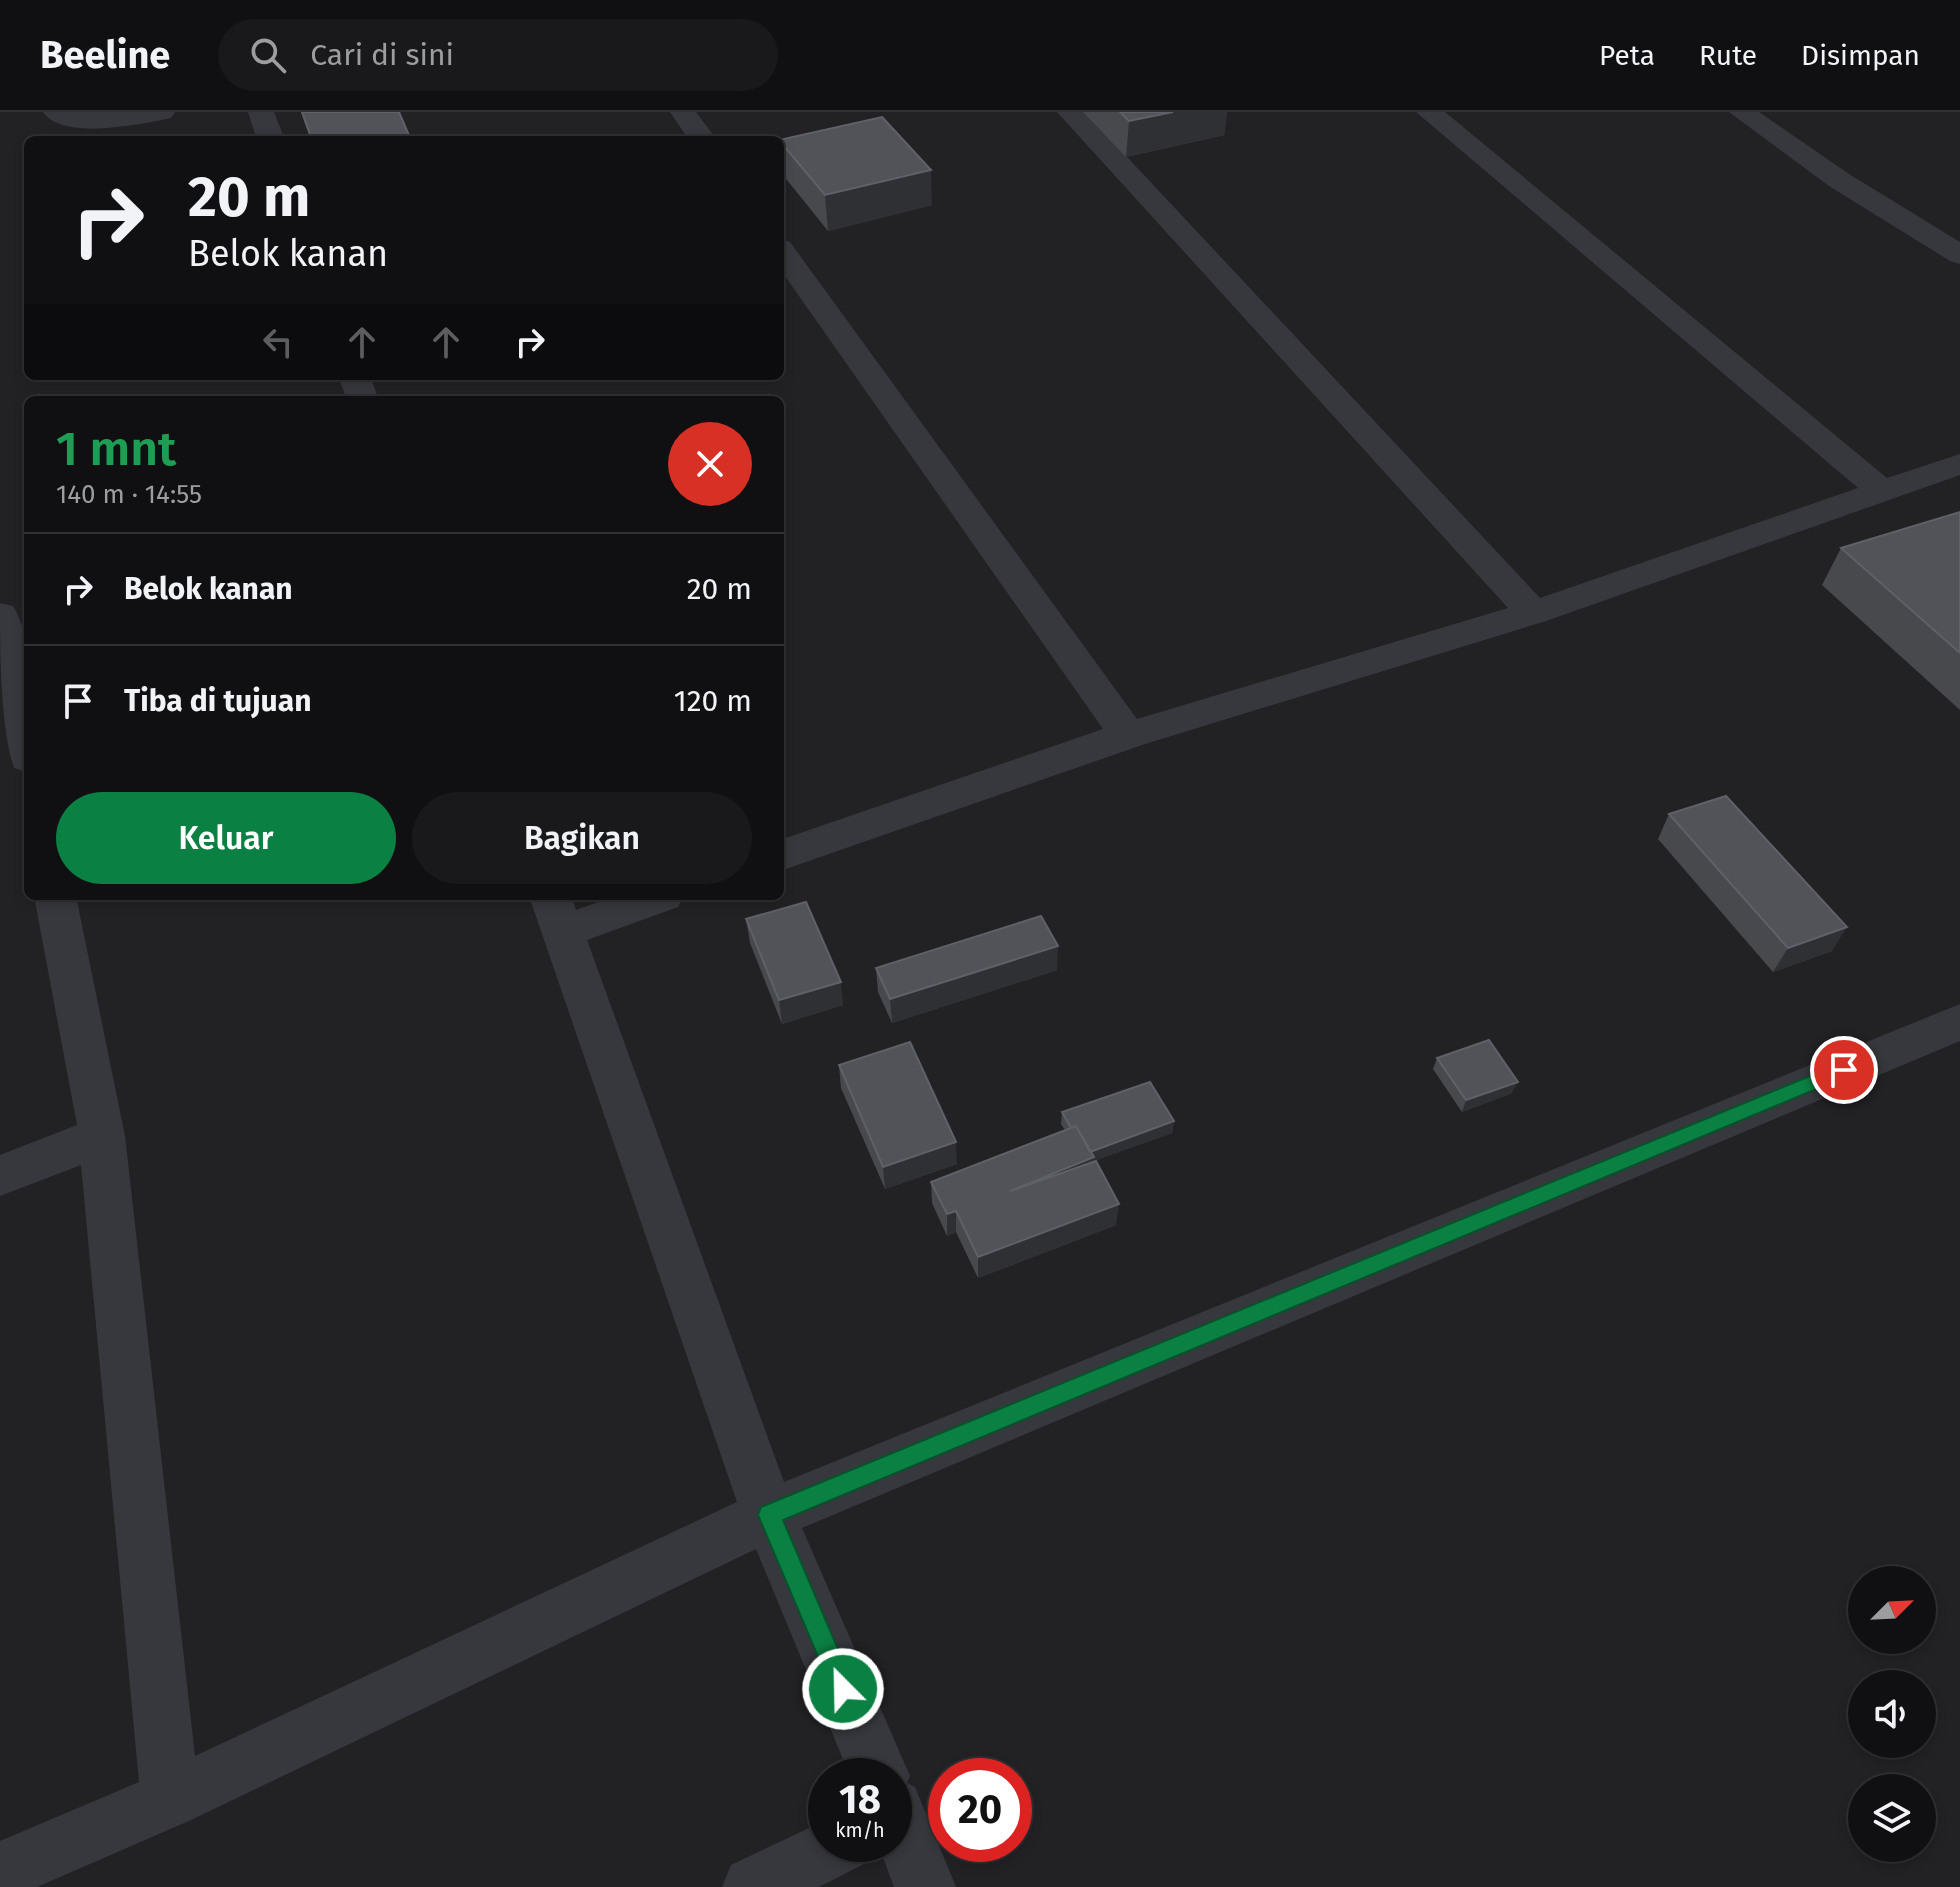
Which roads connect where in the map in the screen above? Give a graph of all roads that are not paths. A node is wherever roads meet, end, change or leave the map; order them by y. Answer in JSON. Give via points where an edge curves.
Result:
{"nodes":[{"id":1,"x":56,"y":112,"type":"edge"},
{"id":2,"x":162,"y":112,"type":"edge"},
{"id":3,"x":261,"y":112,"type":"edge"},
{"id":4,"x":683,"y":112,"type":"edge"},
{"id":5,"x":1070,"y":112,"type":"edge"},
{"id":6,"x":1429,"y":112,"type":"edge"},
{"id":7,"x":1742,"y":112,"type":"edge"},
{"id":8,"x":270,"y":136,"type":"edge"},
{"id":9,"x":700,"y":136,"type":"edge"},
{"id":10,"x":784,"y":254,"type":"edge"},
{"id":11,"x":1960,"y":255,"type":"edge"},
{"id":12,"x":1960,"y":464,"type":"edge"},
{"id":13,"x":1882,"y":491,"type":"junction"},
{"id":14,"x":1533,"y":613,"type":"junction"},
{"id":15,"x":0,"y":615,"type":"edge"},
{"id":16,"x":1128,"y":735,"type":"junction"},
{"id":17,"x":24,"y":738,"type":"edge"},
{"id":18,"x":784,"y":855,"type":"edge"},
{"id":19,"x":56,"y":900,"type":"edge"},
{"id":20,"x":638,"y":900,"type":"edge"},
{"id":21,"x":557,"y":913,"type":"edge"},
{"id":22,"x":1960,"y":1022,"type":"edge"},
{"id":23,"x":102,"y":1136,"type":"junction"},
{"id":24,"x":0,"y":1176,"type":"edge"},
{"id":25,"x":769,"y":1515,"type":"junction"},
{"id":26,"x":871,"y":1758,"type":"edge"},
{"id":27,"x":170,"y":1799,"type":"junction"},
{"id":28,"x":912,"y":1856,"type":"edge"},
{"id":29,"x":808,"y":1860,"type":"edge"},
{"id":30,"x":0,"y":1872,"type":"edge"},
{"id":31,"x":753,"y":1887,"type":"edge"},
{"id":32,"x":925,"y":1887,"type":"edge"}],
"edges":[{"from":1,"to":2,"type":"lane","via":[[64,118],[120,119]]},
{"from":3,"to":8,"type":"lane"},
{"from":4,"to":9,"type":"lane"},
{"from":5,"to":14,"type":"lane"},
{"from":6,"to":13,"type":"lane"},
{"from":7,"to":11,"type":"lane"},
{"from":10,"to":16,"type":"lane"},
{"from":12,"to":13,"type":"lane"},
{"from":13,"to":14,"type":"lane"},
{"from":14,"to":16,"type":"lane"},
{"from":15,"to":17,"type":"lane"},
{"from":16,"to":18,"type":"lane"},
{"from":19,"to":23,"type":"lane"},
{"from":20,"to":21,"type":"lane"},
{"from":21,"to":25,"type":"lane"},
{"from":22,"to":25,"type":"lane"},
{"from":23,"to":24,"type":"lane"},
{"from":23,"to":27,"type":"lane"},
{"from":25,"to":26,"type":"lane"},
{"from":25,"to":27,"type":"lane"},
{"from":27,"to":30,"type":"lane"},
{"from":28,"to":32,"type":"lane"},
{"from":29,"to":31,"type":"lane"}]}
